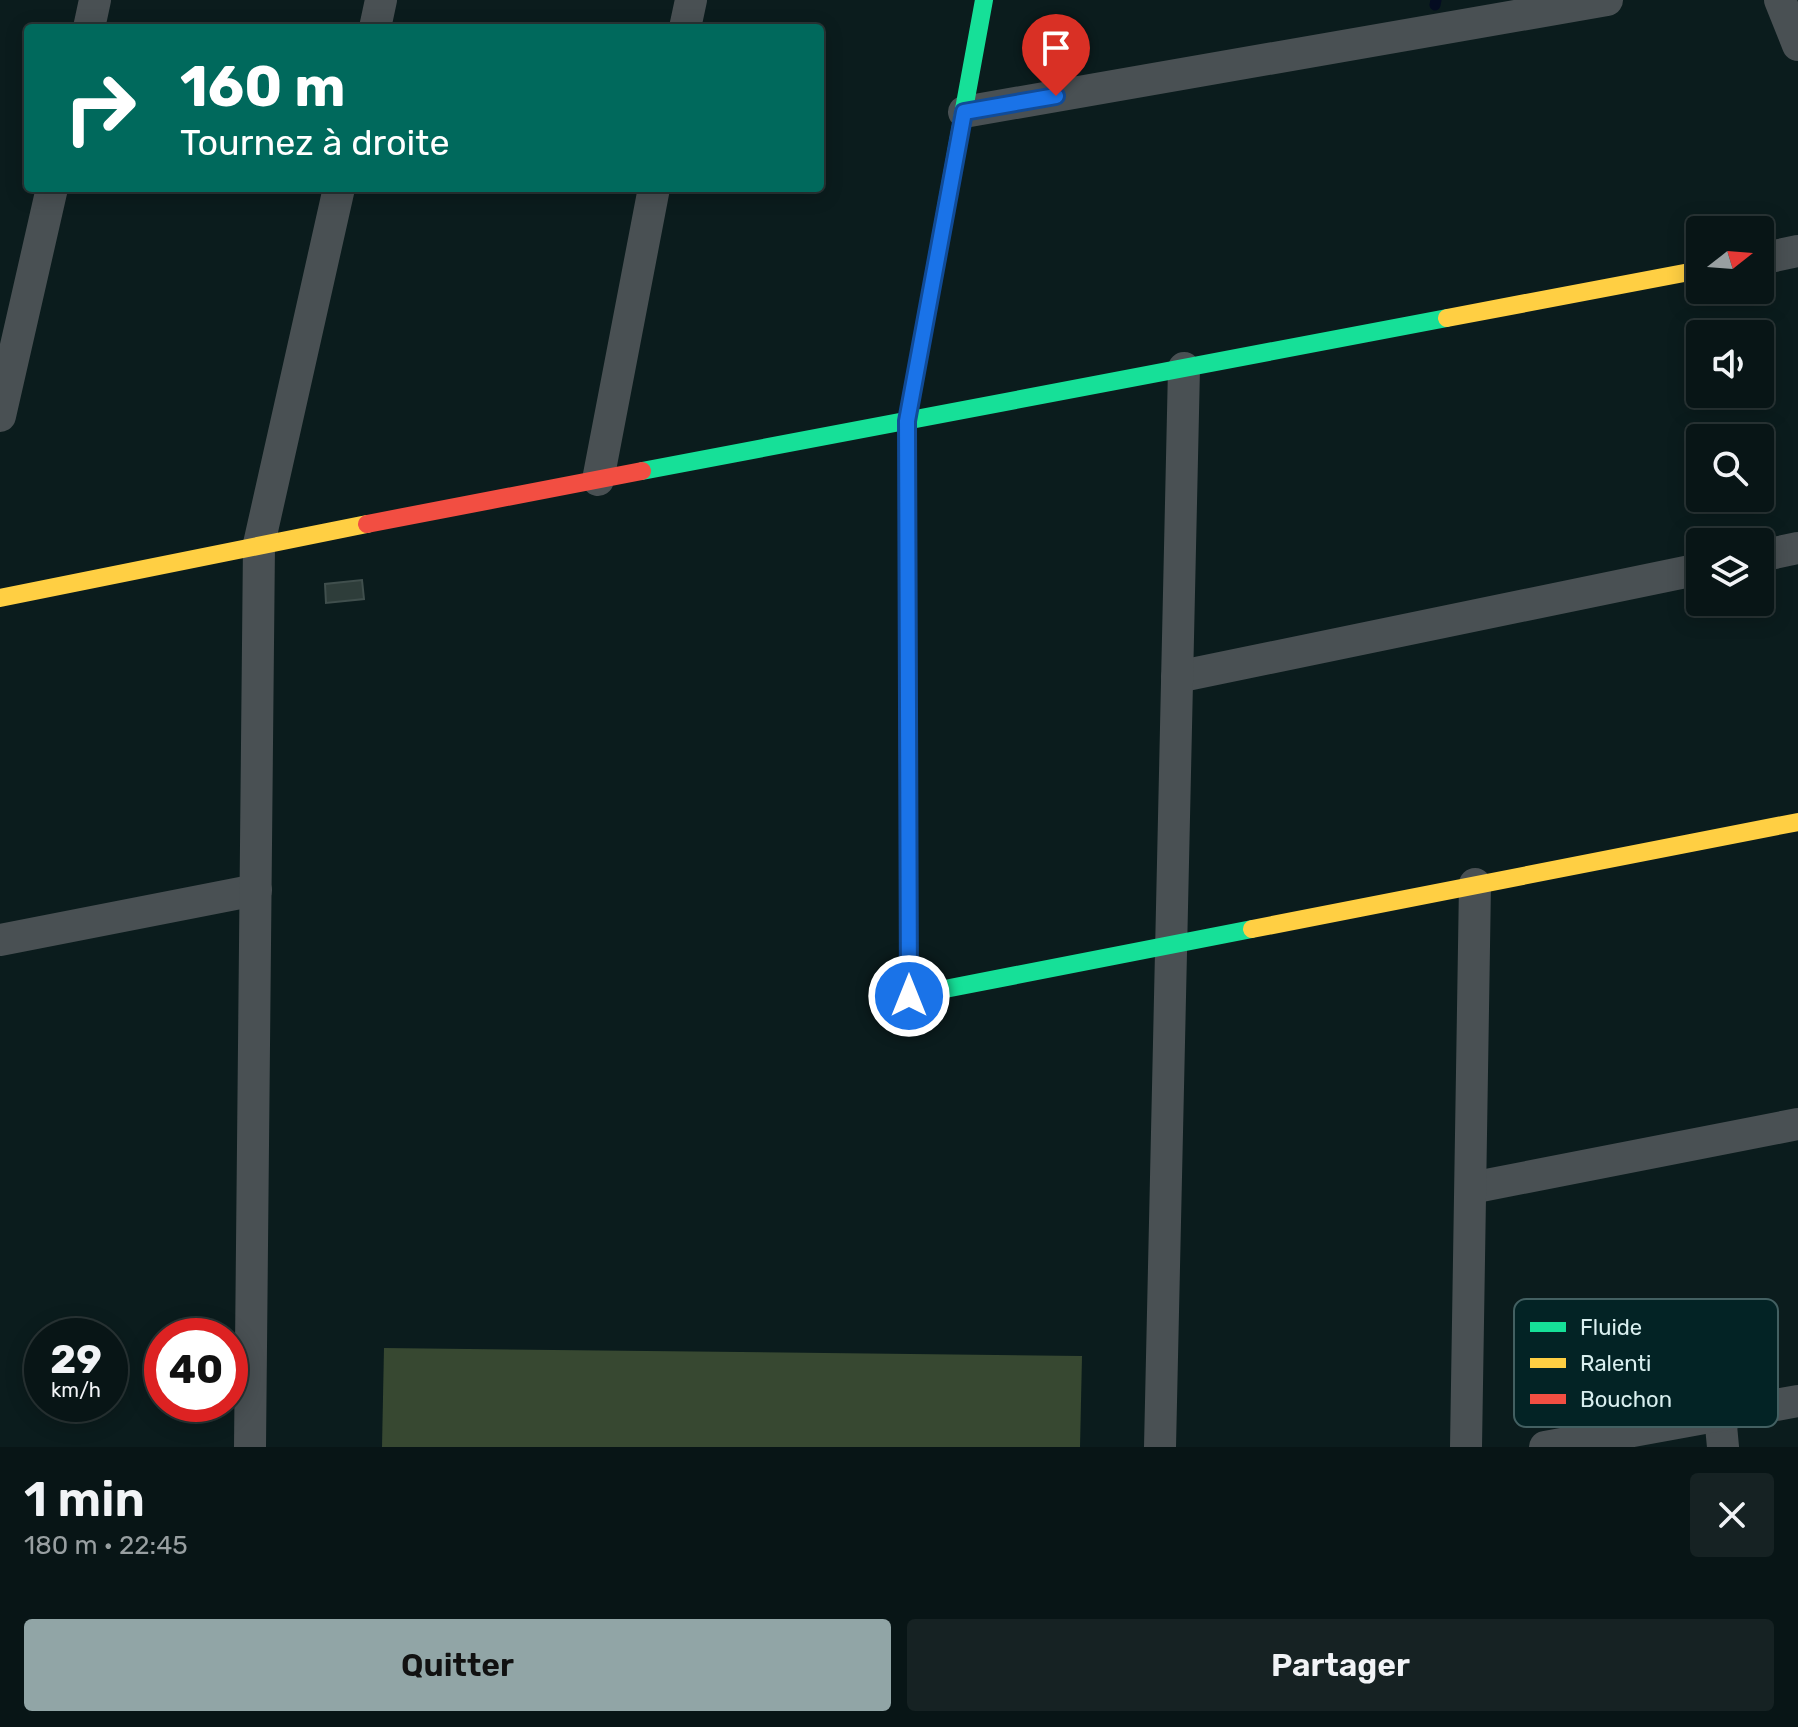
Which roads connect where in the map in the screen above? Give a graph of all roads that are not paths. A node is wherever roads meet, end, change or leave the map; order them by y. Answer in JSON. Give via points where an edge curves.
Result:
{"nodes":[{"id":1,"x":95,"y":0,"type":"edge"},
{"id":2,"x":381,"y":0,"type":"edge"},
{"id":3,"x":691,"y":0,"type":"edge"},
{"id":4,"x":984,"y":0,"type":"edge"},
{"id":5,"x":1607,"y":0,"type":"edge"},
{"id":6,"x":1780,"y":0,"type":"edge"},
{"id":7,"x":90,"y":24,"type":"edge"},
{"id":8,"x":376,"y":24,"type":"edge"},
{"id":9,"x":686,"y":24,"type":"edge"},
{"id":10,"x":1798,"y":45,"type":"edge"},
{"id":11,"x":964,"y":112,"type":"junction"},
{"id":12,"x":51,"y":192,"type":"edge"},
{"id":13,"x":338,"y":192,"type":"edge"},
{"id":14,"x":653,"y":192,"type":"edge"},
{"id":15,"x":1798,"y":251,"type":"edge"},
{"id":16,"x":1774,"y":256,"type":"edge"},
{"id":17,"x":1686,"y":273,"type":"edge"},
{"id":18,"x":1184,"y":368,"type":"junction"},
{"id":19,"x":0,"y":416,"type":"edge"},
{"id":20,"x":907,"y":421,"type":"junction"},
{"id":21,"x":598,"y":480,"type":"junction"},
{"id":22,"x":259,"y":544,"type":"junction"},
{"id":23,"x":1798,"y":548,"type":"edge"},
{"id":24,"x":1774,"y":553,"type":"edge"},
{"id":25,"x":1686,"y":572,"type":"edge"},
{"id":26,"x":0,"y":598,"type":"edge"},
{"id":27,"x":1177,"y":677,"type":"junction"},
{"id":28,"x":1798,"y":822,"type":"edge"},
{"id":29,"x":1475,"y":884,"type":"junction"},
{"id":30,"x":256,"y":890,"type":"junction"},
{"id":31,"x":0,"y":940,"type":"edge"},
{"id":32,"x":1171,"y":944,"type":"junction"},
{"id":33,"x":1798,"y":1124,"type":"edge"},
{"id":34,"x":1471,"y":1188,"type":"junction"},
{"id":35,"x":1798,"y":1401,"type":"edge"},
{"id":36,"x":1778,"y":1405,"type":"edge"},
{"id":37,"x":1668,"y":1427,"type":"edge"},
{"id":38,"x":1721,"y":1427,"type":"edge"},
{"id":39,"x":1603,"y":1442,"type":"edge"},
{"id":40,"x":250,"y":1447,"type":"edge"},
{"id":41,"x":1160,"y":1447,"type":"edge"},
{"id":42,"x":1466,"y":1447,"type":"edge"},
{"id":43,"x":1545,"y":1447,"type":"edge"},
{"id":44,"x":1723,"y":1447,"type":"edge"}],
"edges":[{"from":1,"to":7,"type":"street"},
{"from":2,"to":8,"type":"street"},
{"from":3,"to":9,"type":"street"},
{"from":4,"to":11,"type":"street"},
{"from":5,"to":11,"type":"street"},
{"from":6,"to":10,"type":"street"},
{"from":11,"to":20,"type":"street"},
{"from":12,"to":19,"type":"street"},
{"from":13,"to":22,"type":"street"},
{"from":14,"to":21,"type":"street"},
{"from":15,"to":16,"type":"street"},
{"from":17,"to":18,"type":"street"},
{"from":18,"to":20,"type":"street"},
{"from":18,"to":27,"type":"street"},
{"from":20,"to":21,"type":"street"},
{"from":20,"to":32,"type":"street","via":[[909,996]]},
{"from":21,"to":22,"type":"street"},
{"from":22,"to":26,"type":"street"},
{"from":22,"to":30,"type":"street"},
{"from":23,"to":24,"type":"street"},
{"from":25,"to":27,"type":"street"},
{"from":27,"to":32,"type":"street"},
{"from":28,"to":29,"type":"street"},
{"from":29,"to":32,"type":"street"},
{"from":29,"to":34,"type":"street"},
{"from":30,"to":31,"type":"street"},
{"from":30,"to":40,"type":"street"},
{"from":32,"to":41,"type":"street"},
{"from":33,"to":34,"type":"street"},
{"from":34,"to":42,"type":"street"},
{"from":35,"to":36,"type":"street"},
{"from":37,"to":39,"type":"street"},
{"from":38,"to":44,"type":"street"},
{"from":39,"to":43,"type":"street"}]}
